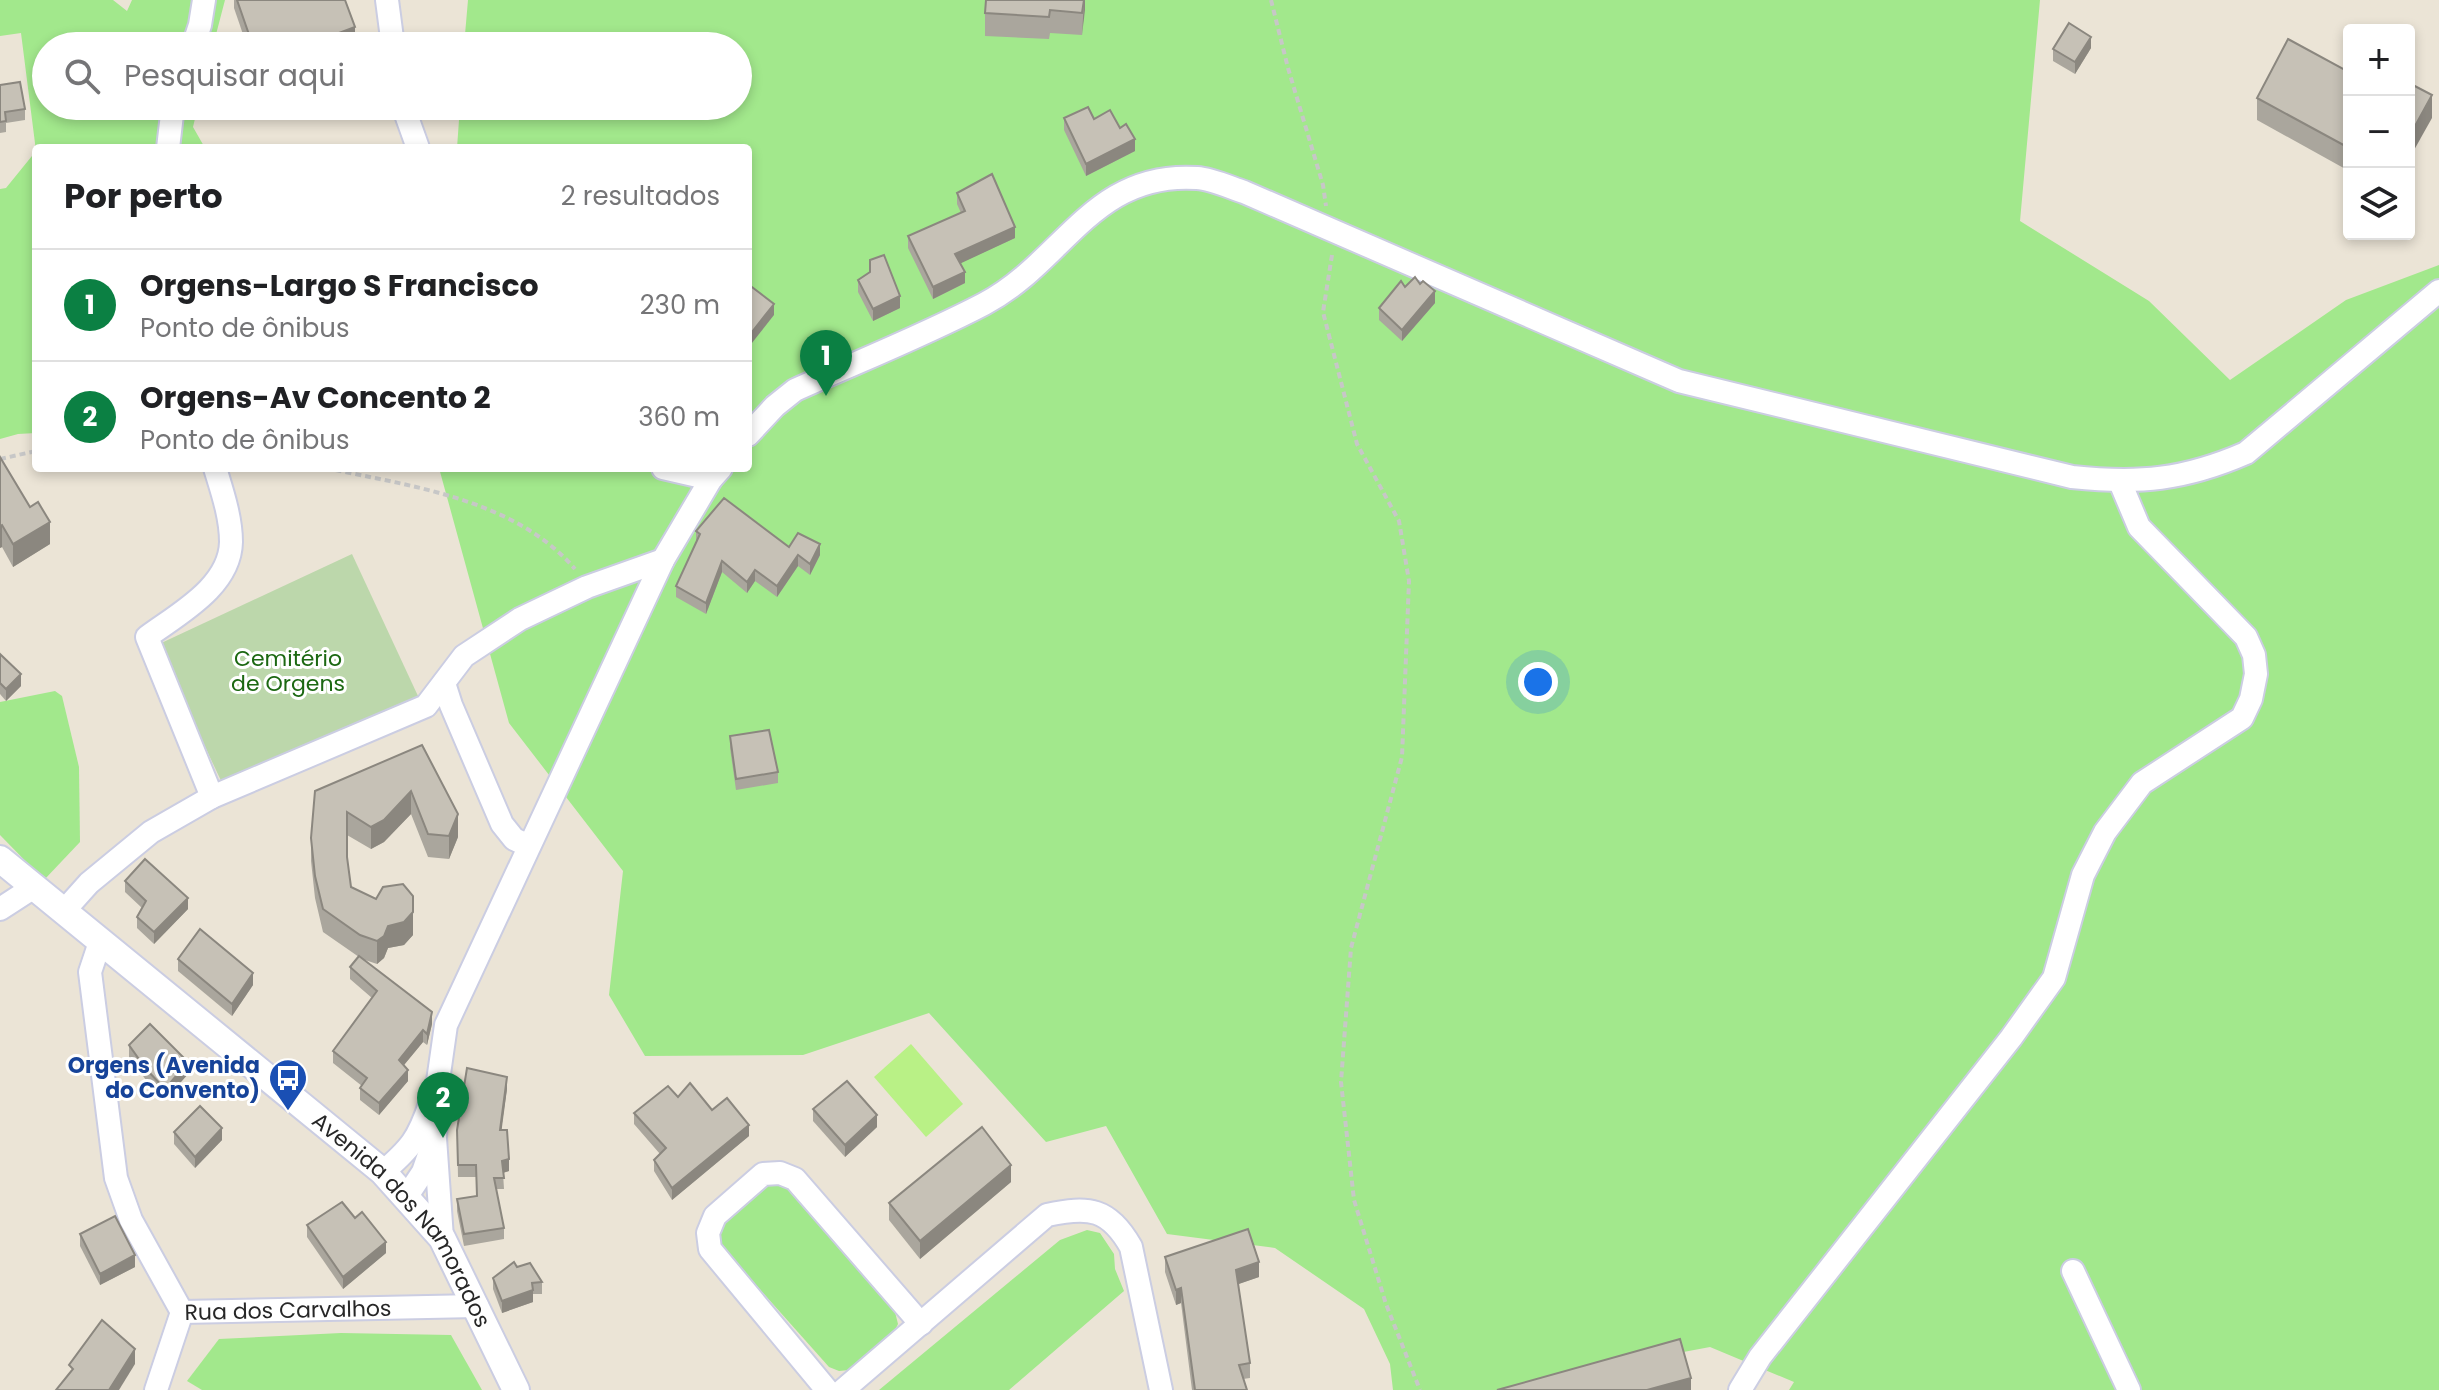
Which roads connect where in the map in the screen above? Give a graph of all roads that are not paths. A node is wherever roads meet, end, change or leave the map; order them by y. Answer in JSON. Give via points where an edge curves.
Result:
{"nodes":[{"id":1,"x":204,"y":0,"type":"edge"},
{"id":2,"x":387,"y":0,"type":"edge"},
{"id":3,"x":198,"y":32,"type":"edge"},
{"id":4,"x":391,"y":32,"type":"edge"},
{"id":5,"x":171,"y":120,"type":"edge"},
{"id":6,"x":408,"y":120,"type":"edge"},
{"id":7,"x":168,"y":144,"type":"edge"},
{"id":8,"x":417,"y":144,"type":"edge"},
{"id":9,"x":2438,"y":293,"type":"edge"},
{"id":10,"x":752,"y":431,"type":"edge"},
{"id":11,"x":216,"y":472,"type":"edge"},
{"id":12,"x":716,"y":473,"type":"edge"},
{"id":13,"x":2120,"y":482,"type":"junction"},
{"id":14,"x":663,"y":560,"type":"junction"},
{"id":15,"x":444,"y":683,"type":"junction"},
{"id":16,"x":212,"y":797,"type":"junction"},
{"id":17,"x":529,"y":846,"type":"junction"},
{"id":18,"x":0,"y":859,"type":"edge"},
{"id":19,"x":34,"y":887,"type":"junction"},
{"id":20,"x":0,"y":909,"type":"edge"},
{"id":21,"x":63,"y":912,"type":"junction"},
{"id":22,"x":100,"y":942,"type":"junction"},
{"id":23,"x":438,"y":1081,"type":"junction"},
{"id":24,"x":435,"y":1138,"type":"junction"},
{"id":25,"x":383,"y":1172,"type":"junction"},
{"id":26,"x":407,"y":1196,"type":"junction"},
{"id":27,"x":442,"y":1238,"type":"junction"},
{"id":28,"x":2073,"y":1271,"type":"dead end"},
{"id":29,"x":477,"y":1306,"type":"junction"},
{"id":30,"x":182,"y":1312,"type":"junction"},
{"id":31,"x":921,"y":1324,"type":"junction"},
{"id":32,"x":156,"y":1390,"type":"edge"},
{"id":33,"x":516,"y":1390,"type":"edge"},
{"id":34,"x":827,"y":1390,"type":"edge"},
{"id":35,"x":843,"y":1390,"type":"edge"},
{"id":36,"x":1161,"y":1390,"type":"edge"},
{"id":37,"x":1740,"y":1390,"type":"edge"},
{"id":38,"x":2129,"y":1390,"type":"edge"}],
"edges":[{"from":1,"to":3,"type":"street"},
{"from":2,"to":4,"type":"street"},
{"from":5,"to":7,"type":"street"},
{"from":6,"to":8,"type":"street"},
{"from":9,"to":13,"type":"street","via":[[2246,453],[2210,469]]},
{"from":10,"to":13,"type":"street","via":[[795,390],[986,303],[1031,270],[1107,199],[1132,186],[1200,178],[1244,192],[1679,381],[2072,477]]},
{"from":11,"to":16,"type":"street","via":[[230,526],[225,563],[212,586],[147,637]]},
{"from":12,"to":14,"type":"street"},
{"from":13,"to":37,"type":"street","via":[[2139,527],[2246,637],[2256,674],[2251,699],[2242,718],[2142,783],[2114,820],[2083,875],[2054,978],[1760,1357]]},
{"from":14,"to":15,"type":"street","via":[[587,587],[520,619],[464,656]]},
{"from":14,"to":17,"type":"street"},
{"from":15,"to":16,"type":"street","via":[[426,706]]},
{"from":15,"to":17,"type":"street","via":[[502,824],[514,839]]},
{"from":16,"to":21,"type":"street","via":[[151,832]]},
{"from":17,"to":23,"type":"street","via":[[446,1025]]},
{"from":18,"to":19,"type":"street","name":"Avenida dos Namorados"},
{"from":19,"to":20,"type":"street"},
{"from":19,"to":21,"type":"street","name":"Avenida dos Namorados"},
{"from":21,"to":22,"type":"street","name":"Avenida dos Namorados"},
{"from":22,"to":25,"type":"street","name":"Avenida dos Namorados"},
{"from":22,"to":30,"type":"street","via":[[90,972],[116,1178],[131,1220]]},
{"from":23,"to":24,"type":"street"},
{"from":23,"to":25,"type":"street","via":[[419,1135]]},
{"from":24,"to":26,"type":"street"},
{"from":24,"to":27,"type":"street"},
{"from":25,"to":26,"type":"street","name":"Avenida dos Namorados"},
{"from":26,"to":27,"type":"street","name":"Avenida dos Namorados"},
{"from":27,"to":29,"type":"street","name":"Avenida dos Namorados"},
{"from":28,"to":38,"type":"street"},
{"from":29,"to":30,"type":"street","name":"Rua dos Carvalhos"},
{"from":29,"to":33,"type":"street","name":"Avenida dos Namorados"},
{"from":30,"to":32,"type":"street","name":"Rua dos Carvalhos"},
{"from":31,"to":34,"type":"street","via":[[795,1179],[763,1174],[715,1216],[708,1233],[710,1249]]},
{"from":31,"to":35,"type":"street"},
{"from":31,"to":36,"type":"street","via":[[1047,1215],[1087,1209],[1120,1227],[1131,1247]]}]}
